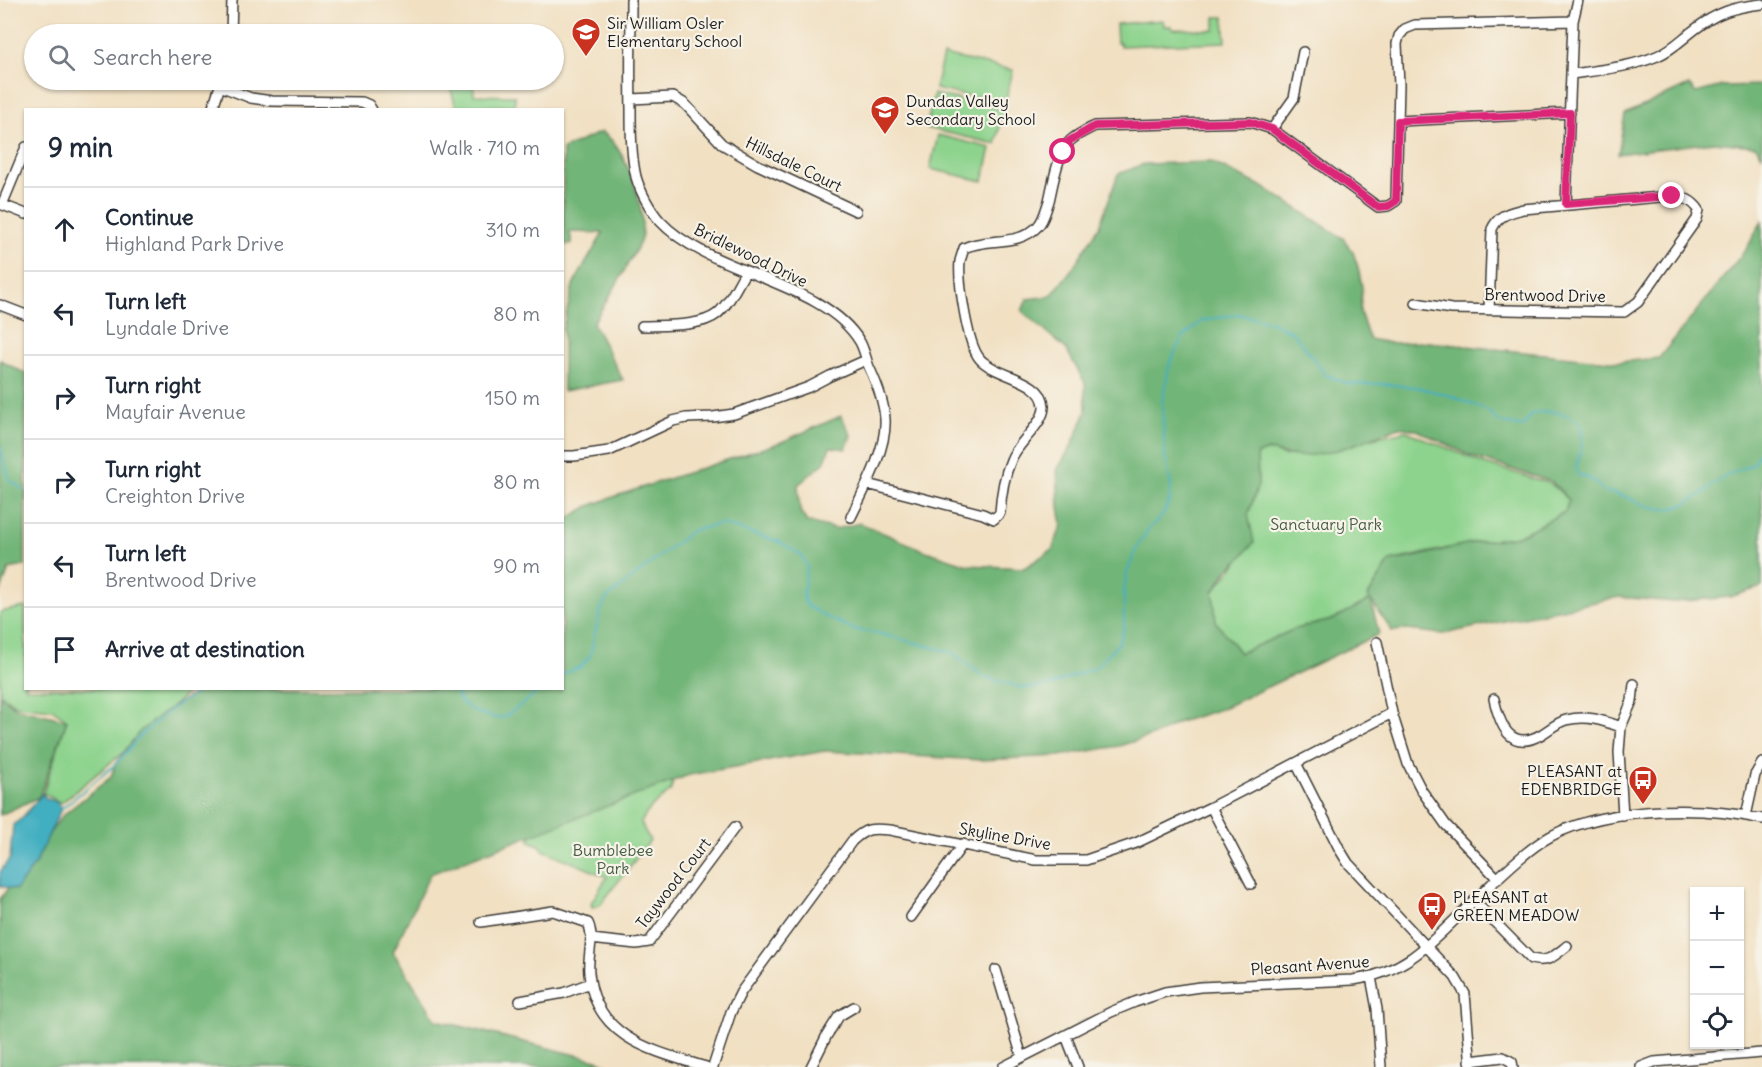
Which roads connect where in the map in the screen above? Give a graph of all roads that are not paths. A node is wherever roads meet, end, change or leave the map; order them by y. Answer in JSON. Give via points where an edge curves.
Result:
{"nodes":[{"id":1,"x":232,"y":0,"type":"edge"},
{"id":2,"x":631,"y":0,"type":"edge"},
{"id":3,"x":1578,"y":0,"type":"edge"},
{"id":4,"x":1762,"y":4,"type":"edge"},
{"id":5,"x":1573,"y":21,"type":"junction"},
{"id":6,"x":231,"y":24,"type":"edge"},
{"id":7,"x":1303,"y":52,"type":"dead end"},
{"id":8,"x":1572,"y":74,"type":"junction"},
{"id":9,"x":219,"y":90,"type":"edge"},
{"id":10,"x":235,"y":90,"type":"edge"},
{"id":11,"x":631,"y":99,"type":"junction"},
{"id":12,"x":213,"y":108,"type":"edge"},
{"id":13,"x":371,"y":108,"type":"edge"},
{"id":14,"x":1570,"y":113,"type":"junction"},
{"id":15,"x":1398,"y":121,"type":"junction"},
{"id":16,"x":1272,"y":129,"type":"junction"},
{"id":17,"x":24,"y":152,"type":"edge"},
{"id":18,"x":1566,"y":204,"type":"junction"},
{"id":19,"x":1,"y":205,"type":"edge"},
{"id":20,"x":856,"y":210,"type":"dead end"},
{"id":21,"x":24,"y":213,"type":"edge"},
{"id":22,"x":746,"y":271,"type":"junction"},
{"id":23,"x":1416,"y":303,"type":"dead end"},
{"id":24,"x":0,"y":305,"type":"edge"},
{"id":25,"x":1489,"y":310,"type":"junction"},
{"id":26,"x":24,"y":314,"type":"edge"},
{"id":27,"x":642,"y":326,"type":"dead end"},
{"id":28,"x":866,"y":360,"type":"junction"},
{"id":29,"x":564,"y":456,"type":"edge"},
{"id":30,"x":867,"y":484,"type":"junction"},
{"id":31,"x":851,"y":517,"type":"dead end"},
{"id":32,"x":1377,"y":642,"type":"dead end"},
{"id":33,"x":1634,"y":684,"type":"dead end"},
{"id":34,"x":1494,"y":699,"type":"dead end"},
{"id":35,"x":1392,"y":713,"type":"junction"},
{"id":36,"x":1622,"y":727,"type":"junction"},
{"id":37,"x":1296,"y":763,"type":"junction"},
{"id":38,"x":1762,"y":763,"type":"edge"},
{"id":39,"x":1211,"y":807,"type":"junction"},
{"id":40,"x":1623,"y":815,"type":"junction"},
{"id":41,"x":1746,"y":816,"type":"junction"},
{"id":42,"x":1762,"y":819,"type":"edge"},
{"id":43,"x":735,"y":827,"type":"dead end"},
{"id":44,"x":963,"y":844,"type":"junction"},
{"id":45,"x":1498,"y":879,"type":"junction"},
{"id":46,"x":1251,"y":884,"type":"dead end"},
{"id":47,"x":1474,"y":901,"type":"junction"},
{"id":48,"x":911,"y":917,"type":"dead end"},
{"id":49,"x":480,"y":922,"type":"dead end"},
{"id":50,"x":591,"y":935,"type":"junction"},
{"id":51,"x":1427,"y":946,"type":"junction"},
{"id":52,"x":1567,"y":946,"type":"dead end"},
{"id":53,"x":996,"y":970,"type":"dead end"},
{"id":54,"x":1371,"y":977,"type":"junction"},
{"id":55,"x":590,"y":983,"type":"junction"},
{"id":56,"x":520,"y":1001,"type":"dead end"},
{"id":57,"x":854,"y":1007,"type":"dead end"},
{"id":58,"x":1066,"y":1036,"type":"junction"},
{"id":59,"x":1706,"y":1049,"type":"edge"},
{"id":60,"x":1762,"y":1053,"type":"edge"},
{"id":61,"x":1022,"y":1057,"type":"junction"},
{"id":62,"x":1707,"y":1057,"type":"junction"},
{"id":63,"x":1471,"y":1064,"type":"edge"},
{"id":64,"x":706,"y":1067,"type":"edge"},
{"id":65,"x":713,"y":1067,"type":"edge"},
{"id":66,"x":811,"y":1067,"type":"edge"},
{"id":67,"x":1003,"y":1067,"type":"edge"},
{"id":68,"x":1078,"y":1067,"type":"edge"},
{"id":69,"x":1381,"y":1067,"type":"edge"},
{"id":70,"x":1513,"y":1067,"type":"edge"},
{"id":71,"x":1641,"y":1067,"type":"edge"}],
"edges":[{"from":1,"to":6,"type":"street"},
{"from":2,"to":11,"type":"street","name":"Bridlewood Drive"},
{"from":3,"to":5,"type":"street"},
{"from":4,"to":8,"type":"street","via":[[1737,6],[1716,15],[1658,56]]},
{"from":5,"to":8,"type":"street"},
{"from":5,"to":15,"type":"street","via":[[1415,25],[1405,29],[1397,44]]},
{"from":7,"to":16,"type":"street","via":[[1294,98]]},
{"from":8,"to":14,"type":"street"},
{"from":9,"to":12,"type":"street"},
{"from":10,"to":13,"type":"street","via":[[251,98],[272,101],[362,102]]},
{"from":11,"to":20,"type":"street","name":"Hillsdale Court","via":[[679,100],[722,144]]},
{"from":11,"to":22,"type":"street","name":"Bridlewood Drive","via":[[637,178],[660,220],[708,254]]},
{"from":14,"to":15,"type":"street"},
{"from":14,"to":18,"type":"street"},
{"from":15,"to":16,"type":"street","via":[[1396,201],[1378,207]]},
{"from":16,"to":30,"type":"street","via":[[1250,122],[1095,126],[1069,141],[1038,226],[1022,238],[973,243],[964,248],[960,261],[966,318],[975,350],[989,367],[1040,393],[1044,406],[1010,460],[1000,513],[994,519]]},
{"from":17,"to":19,"type":"street"},
{"from":18,"to":25,"type":"street","via":[[1523,209],[1502,214],[1496,220],[1492,229]]},
{"from":18,"to":25,"type":"street","name":"Brentwood Drive","via":[[1672,196],[1683,197],[1699,210],[1638,302],[1624,312]]},
{"from":19,"to":21,"type":"street"},
{"from":22,"to":27,"type":"street","via":[[726,304],[704,321]]},
{"from":22,"to":28,"type":"street","name":"Bridlewood Drive","via":[[825,308],[844,322],[860,342]]},
{"from":23,"to":25,"type":"street","name":"Brentwood Drive"},
{"from":24,"to":26,"type":"street"},
{"from":28,"to":29,"type":"street","via":[[799,391],[734,414],[680,419],[609,451]]},
{"from":28,"to":30,"type":"street","name":"Bridlewood Drive","via":[[879,389],[885,420],[879,454]]},
{"from":30,"to":31,"type":"street","name":"Bridlewood Drive"},
{"from":32,"to":35,"type":"street"},
{"from":33,"to":36,"type":"street"},
{"from":34,"to":36,"type":"street","via":[[1499,718],[1512,738],[1520,741],[1531,740],[1563,720],[1587,717]]},
{"from":35,"to":37,"type":"street","name":"Skyline Drive"},
{"from":35,"to":45,"type":"street","via":[[1408,764],[1422,791],[1446,825]]},
{"from":36,"to":40,"type":"street","via":[[1619,752]]},
{"from":37,"to":39,"type":"street","name":"Skyline Drive"},
{"from":37,"to":51,"type":"street","via":[[1348,863]]},
{"from":38,"to":41,"type":"street","via":[[1755,775]]},
{"from":39,"to":44,"type":"street","name":"Skyline Drive","via":[[1136,843],[1086,860],[1036,860]]},
{"from":39,"to":46,"type":"street"},
{"from":40,"to":41,"type":"street","name":"Pleasant Avenue","via":[[1700,810]]},
{"from":40,"to":45,"type":"street","name":"Pleasant Avenue","via":[[1597,819],[1561,832],[1532,849]]},
{"from":41,"to":42,"type":"street","name":"Pleasant Avenue"},
{"from":43,"to":50,"type":"street","name":"Taywood Court","via":[[649,942],[636,944]]},
{"from":44,"to":48,"type":"street"},
{"from":44,"to":65,"type":"street","name":"Skyline Drive","via":[[874,828],[862,832],[741,992]]},
{"from":45,"to":47,"type":"street","name":"Pleasant Avenue"},
{"from":47,"to":51,"type":"street","name":"Pleasant Avenue"},
{"from":47,"to":52,"type":"street","via":[[1531,959],[1542,962]]},
{"from":49,"to":50,"type":"street","via":[[553,911],[588,923]]},
{"from":50,"to":55,"type":"street"},
{"from":51,"to":54,"type":"street","name":"Pleasant Avenue","via":[[1391,971]]},
{"from":51,"to":63,"type":"street","via":[[1465,994]]},
{"from":53,"to":61,"type":"street"},
{"from":54,"to":58,"type":"street","name":"Pleasant Avenue","via":[[1200,987],[1166,993],[1135,1002]]},
{"from":54,"to":69,"type":"street"},
{"from":55,"to":56,"type":"street","via":[[564,993]]},
{"from":55,"to":64,"type":"street","via":[[610,1024],[628,1039]]},
{"from":57,"to":66,"type":"street","via":[[839,1016]]},
{"from":58,"to":61,"type":"street","name":"Pleasant Avenue"},
{"from":58,"to":68,"type":"street"},
{"from":59,"to":62,"type":"street"},
{"from":60,"to":62,"type":"street"},
{"from":61,"to":67,"type":"street","name":"Pleasant Avenue"},
{"from":62,"to":71,"type":"street"},
{"from":63,"to":70,"type":"street","via":[[1503,1058],[1512,1062]]}]}
